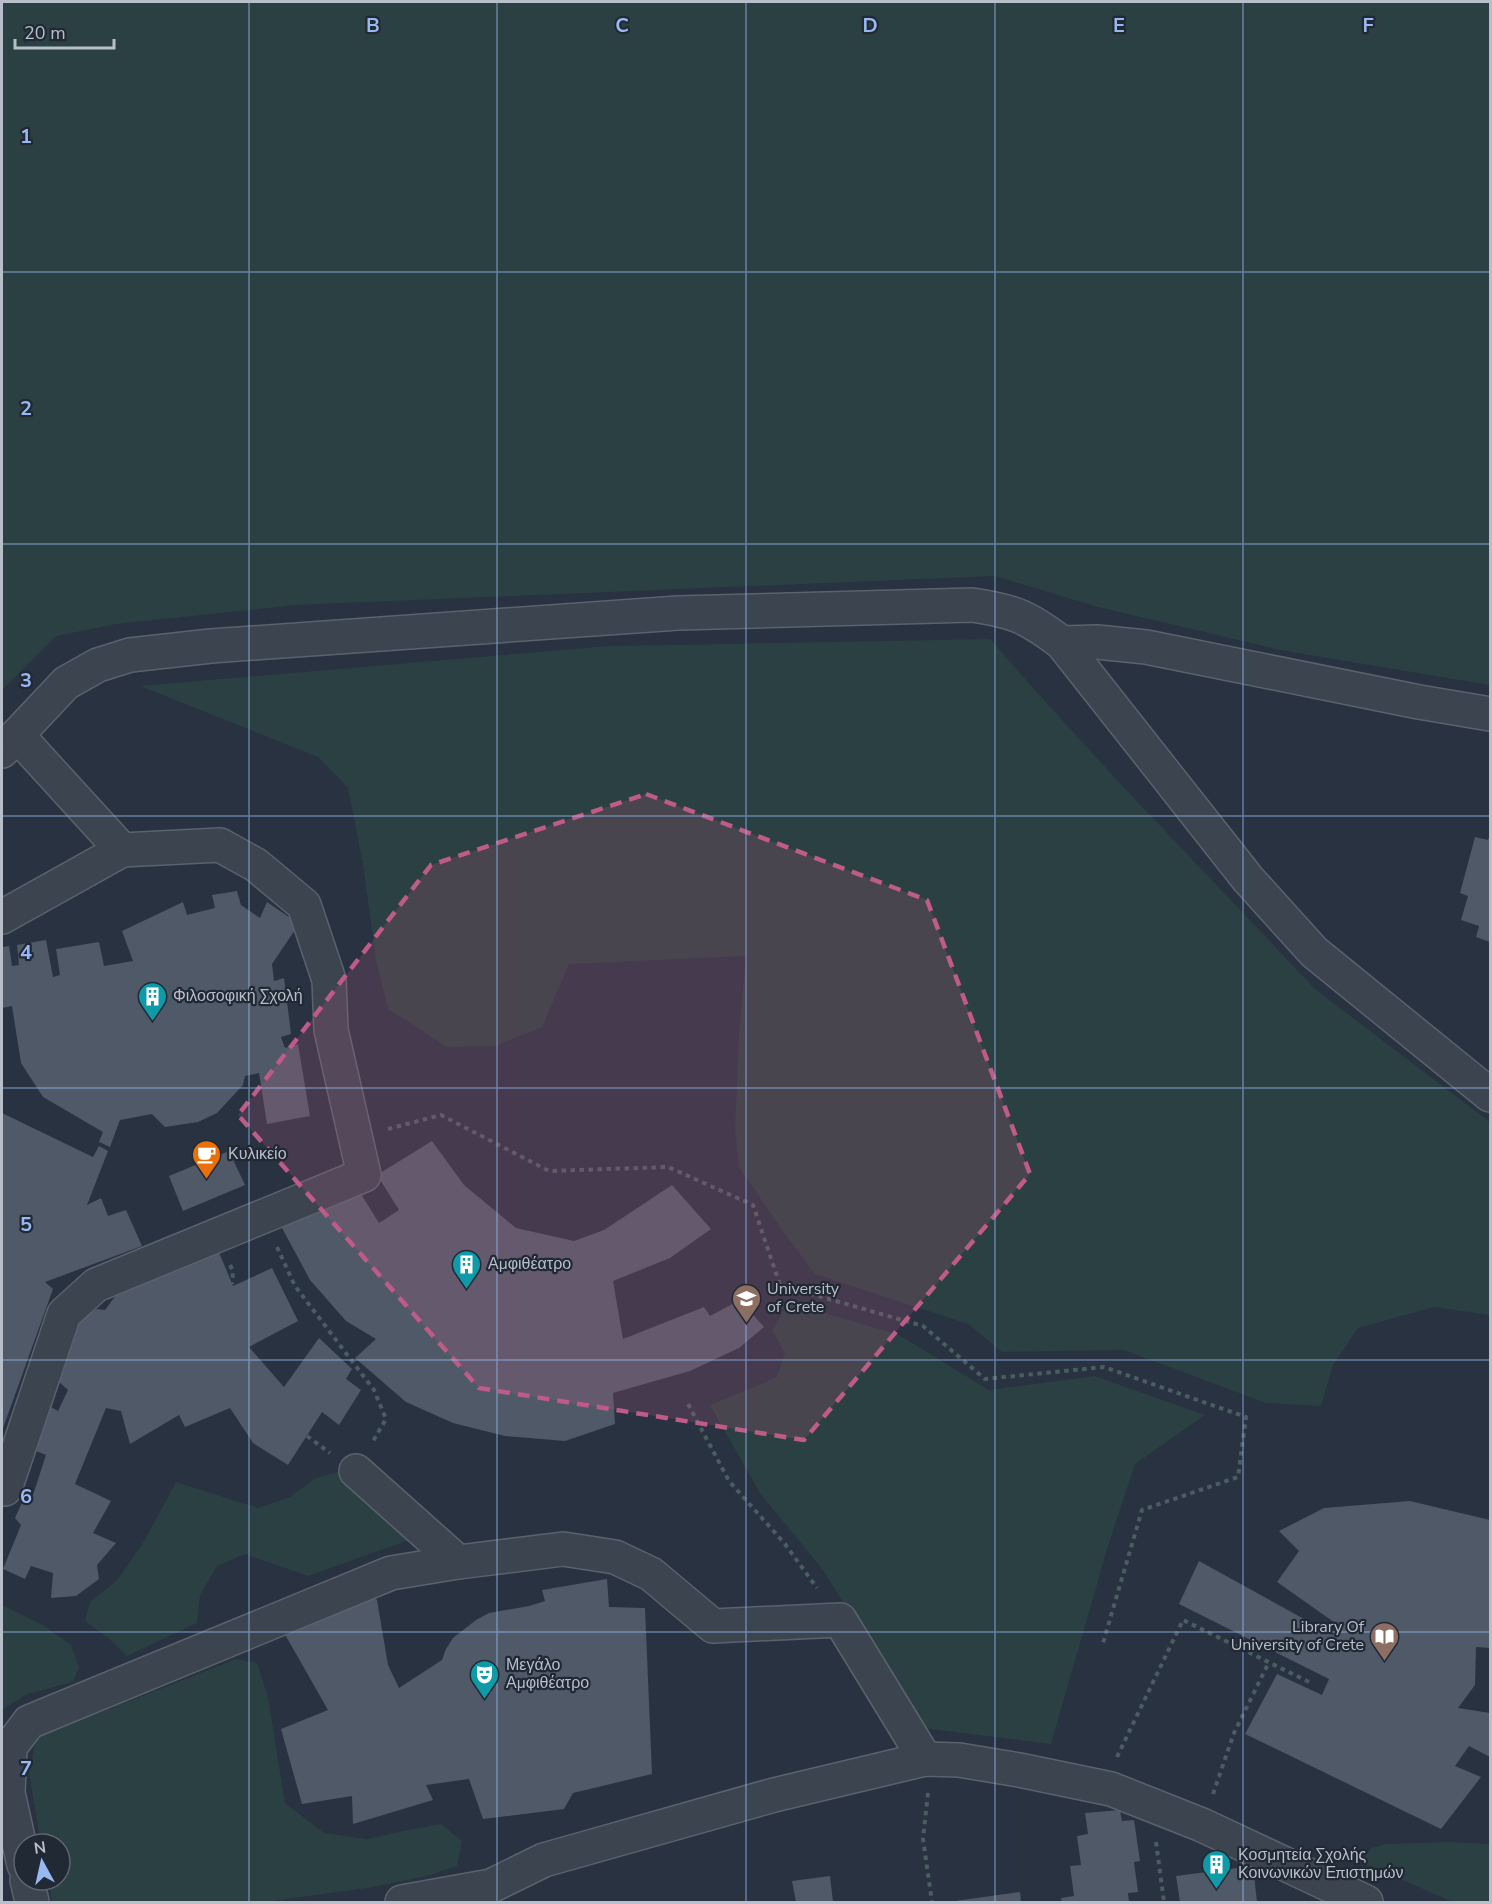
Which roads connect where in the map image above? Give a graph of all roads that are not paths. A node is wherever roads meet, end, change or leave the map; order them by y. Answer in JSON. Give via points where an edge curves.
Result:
{"nodes":[{"id":1,"x":1062,"y":643,"type":"junction"},
{"id":2,"x":1491,"y":714,"type":"edge"},
{"id":3,"x":9,"y":743,"type":"edge"},
{"id":4,"x":122,"y":850,"type":"junction"},
{"id":5,"x":2,"y":917,"type":"edge"},
{"id":6,"x":1491,"y":1095,"type":"edge"},
{"id":7,"x":356,"y":1472,"type":"road end"},
{"id":8,"x":2,"y":1488,"type":"edge"},
{"id":9,"x":458,"y":1562,"type":"junction"},
{"id":10,"x":927,"y":1773,"type":"junction"},
{"id":11,"x":17,"y":1832,"type":"edge"},
{"id":12,"x":495,"y":1894,"type":"edge"},
{"id":13,"x":402,"y":1902,"type":"edge"},
{"id":14,"x":1366,"y":1902,"type":"edge"}],
"edges":[{"from":1,"to":2,"type":"street","via":[[1146,647]]},
{"from":1,"to":3,"type":"street","via":[[1027,618],[1002,609],[972,605],[678,613],[211,646],[130,655],[98,665],[66,682]]},
{"from":1,"to":6,"type":"street","via":[[1248,879],[1314,952]]},
{"from":3,"to":4,"type":"street"},
{"from":4,"to":5,"type":"street"},
{"from":4,"to":8,"type":"street","via":[[220,845],[256,865],[304,905],[329,980],[331,1030],[364,1176],[96,1285],[64,1314],[5,1489]]},
{"from":7,"to":9,"type":"street"},
{"from":9,"to":10,"type":"street","via":[[563,1549],[615,1557],[651,1574],[713,1626],[840,1620]]},
{"from":9,"to":11,"type":"street","via":[[391,1573],[29,1722],[10,1748],[8,1793]]},
{"from":10,"to":12,"type":"street","via":[[774,1796],[544,1860]]},
{"from":10,"to":14,"type":"street","via":[[959,1760],[1102,1787],[1202,1825]]},
{"from":12,"to":13,"type":"street"}]}
